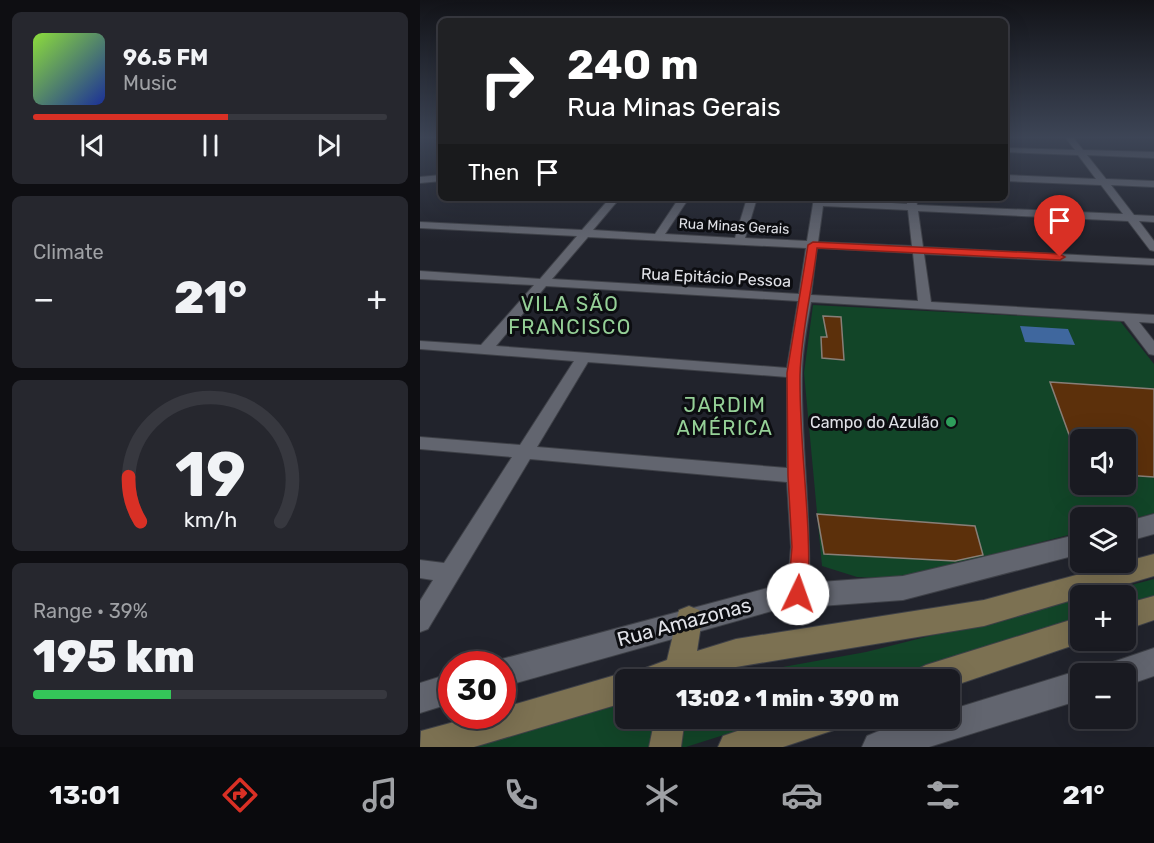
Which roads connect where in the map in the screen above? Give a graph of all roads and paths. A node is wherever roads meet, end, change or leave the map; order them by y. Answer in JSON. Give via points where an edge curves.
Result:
{"nodes":[{"id":1,"x":1095,"y":172,"type":"edge"},
{"id":2,"x":438,"y":178,"type":"edge"},
{"id":3,"x":1008,"y":178,"type":"edge"},
{"id":4,"x":420,"y":180,"type":"edge"},
{"id":5,"x":1103,"y":182,"type":"junction"},
{"id":6,"x":1154,"y":184,"type":"edge"},
{"id":7,"x":612,"y":201,"type":"edge"},
{"id":8,"x":682,"y":201,"type":"edge"},
{"id":9,"x":751,"y":201,"type":"edge"},
{"id":10,"x":819,"y":201,"type":"edge"},
{"id":11,"x":912,"y":203,"type":"edge"},
{"id":12,"x":1131,"y":218,"type":"junction"},
{"id":13,"x":1154,"y":219,"type":"edge"},
{"id":14,"x":420,"y":225,"type":"edge"},
{"id":15,"x":584,"y":234,"type":"junction"},
{"id":16,"x":658,"y":237,"type":"junction"},
{"id":17,"x":739,"y":241,"type":"junction"},
{"id":18,"x":813,"y":245,"type":"junction"},
{"id":19,"x":1154,"y":248,"type":"edge"},
{"id":20,"x":918,"y":250,"type":"junction"},
{"id":21,"x":1154,"y":262,"type":"edge"},
{"id":22,"x":420,"y":276,"type":"edge"},
{"id":23,"x":542,"y":283,"type":"junction"},
{"id":24,"x":805,"y":298,"type":"junction"},
{"id":25,"x":925,"y":305,"type":"junction"},
{"id":26,"x":1128,"y":317,"type":"junction"},
{"id":27,"x":1154,"y":319,"type":"edge"},
{"id":28,"x":420,"y":345,"type":"edge"},
{"id":29,"x":485,"y":350,"type":"junction"},
{"id":30,"x":1154,"y":351,"type":"edge"},
{"id":31,"x":584,"y":357,"type":"junction"},
{"id":32,"x":794,"y":373,"type":"junction"},
{"id":33,"x":420,"y":443,"type":"edge"},
{"id":34,"x":525,"y":452,"type":"junction"},
{"id":35,"x":796,"y":476,"type":"junction"},
{"id":36,"x":1154,"y":524,"type":"edge"},
{"id":37,"x":1136,"y":528,"type":"edge"},
{"id":38,"x":1070,"y":546,"type":"edge"},
{"id":39,"x":1154,"y":565,"type":"edge"},
{"id":40,"x":420,"y":569,"type":"edge"},
{"id":41,"x":450,"y":573,"type":"junction"},
{"id":42,"x":798,"y":594,"type":"junction"},
{"id":43,"x":1154,"y":608,"type":"edge"},
{"id":44,"x":1136,"y":614,"type":"edge"},
{"id":45,"x":689,"y":620,"type":"junction"},
{"id":46,"x":420,"y":621,"type":"edge"},
{"id":47,"x":1070,"y":633,"type":"edge"},
{"id":48,"x":1154,"y":662,"type":"edge"},
{"id":49,"x":1136,"y":668,"type":"edge"},
{"id":50,"x":516,"y":669,"type":"edge"},
{"id":51,"x":679,"y":669,"type":"edge"},
{"id":52,"x":694,"y":669,"type":"edge"},
{"id":53,"x":960,"y":669,"type":"edge"},
{"id":54,"x":1070,"y":688,"type":"edge"},
{"id":55,"x":615,"y":690,"type":"edge"},
{"id":56,"x":438,"y":692,"type":"edge"},
{"id":57,"x":420,"y":698,"type":"edge"},
{"id":58,"x":668,"y":729,"type":"edge"},
{"id":59,"x":791,"y":729,"type":"edge"},
{"id":60,"x":464,"y":733,"type":"edge"},
{"id":61,"x":421,"y":747,"type":"edge"},
{"id":62,"x":665,"y":747,"type":"edge"},
{"id":63,"x":734,"y":747,"type":"edge"},
{"id":64,"x":878,"y":747,"type":"edge"}],
"edges":[{"from":1,"to":5,"type":"street"},
{"from":2,"to":4,"type":"street"},
{"from":3,"to":5,"type":"street"},
{"from":5,"to":6,"type":"street"},
{"from":5,"to":12,"type":"street"},
{"from":7,"to":15,"type":"street"},
{"from":8,"to":16,"type":"street"},
{"from":9,"to":17,"type":"street"},
{"from":10,"to":11,"type":"street"},
{"from":10,"to":18,"type":"street"},
{"from":11,"to":12,"type":"street"},
{"from":11,"to":20,"type":"street"},
{"from":12,"to":13,"type":"street"},
{"from":12,"to":19,"type":"street"},
{"from":14,"to":15,"type":"street","name":"Rua Minas Gerais"},
{"from":15,"to":16,"type":"street","name":"Rua Minas Gerais"},
{"from":15,"to":23,"type":"street"},
{"from":16,"to":17,"type":"street","name":"Rua Minas Gerais"},
{"from":17,"to":18,"type":"street","name":"Rua Minas Gerais"},
{"from":18,"to":20,"type":"street","name":"Rua Minas Gerais"},
{"from":18,"to":24,"type":"street"},
{"from":20,"to":21,"type":"street","name":"Rua Minas Gerais"},
{"from":20,"to":25,"type":"street"},
{"from":22,"to":23,"type":"street","name":"Rua Epitácio Pessoa"},
{"from":23,"to":24,"type":"street","name":"Rua Epitácio Pessoa"},
{"from":23,"to":29,"type":"street"},
{"from":24,"to":25,"type":"street","name":"Rua Epitácio Pessoa"},
{"from":24,"to":32,"type":"street"},
{"from":25,"to":26,"type":"street","name":"Rua Epitácio Pessoa"},
{"from":26,"to":27,"type":"street","name":"Rua Epitácio Pessoa"},
{"from":26,"to":30,"type":"street"},
{"from":28,"to":29,"type":"street"},
{"from":29,"to":31,"type":"street"},
{"from":31,"to":32,"type":"street"},
{"from":31,"to":34,"type":"street"},
{"from":32,"to":35,"type":"street"},
{"from":33,"to":34,"type":"street"},
{"from":34,"to":35,"type":"street"},
{"from":34,"to":41,"type":"street"},
{"from":35,"to":42,"type":"street","via":[[801,547]]},
{"from":36,"to":37,"type":"street"},
{"from":38,"to":42,"type":"street","name":"Rua Amazonas","via":[[903,588]]},
{"from":39,"to":52,"type":"main road","via":[[984,613],[736,653]]},
{"from":40,"to":41,"type":"street"},
{"from":41,"to":46,"type":"street"},
{"from":42,"to":45,"type":"street","name":"Rua Amazonas"},
{"from":43,"to":44,"type":"main road"},
{"from":45,"to":50,"type":"street","name":"Rua Amazonas"},
{"from":45,"to":51,"type":"main road"},
{"from":47,"to":53,"type":"main road"},
{"from":48,"to":49,"type":"street"},
{"from":54,"to":64,"type":"street"},
{"from":55,"to":60,"type":"main road"},
{"from":56,"to":57,"type":"street"},
{"from":58,"to":62,"type":"main road"},
{"from":59,"to":63,"type":"main road"},
{"from":60,"to":61,"type":"main road"}]}
